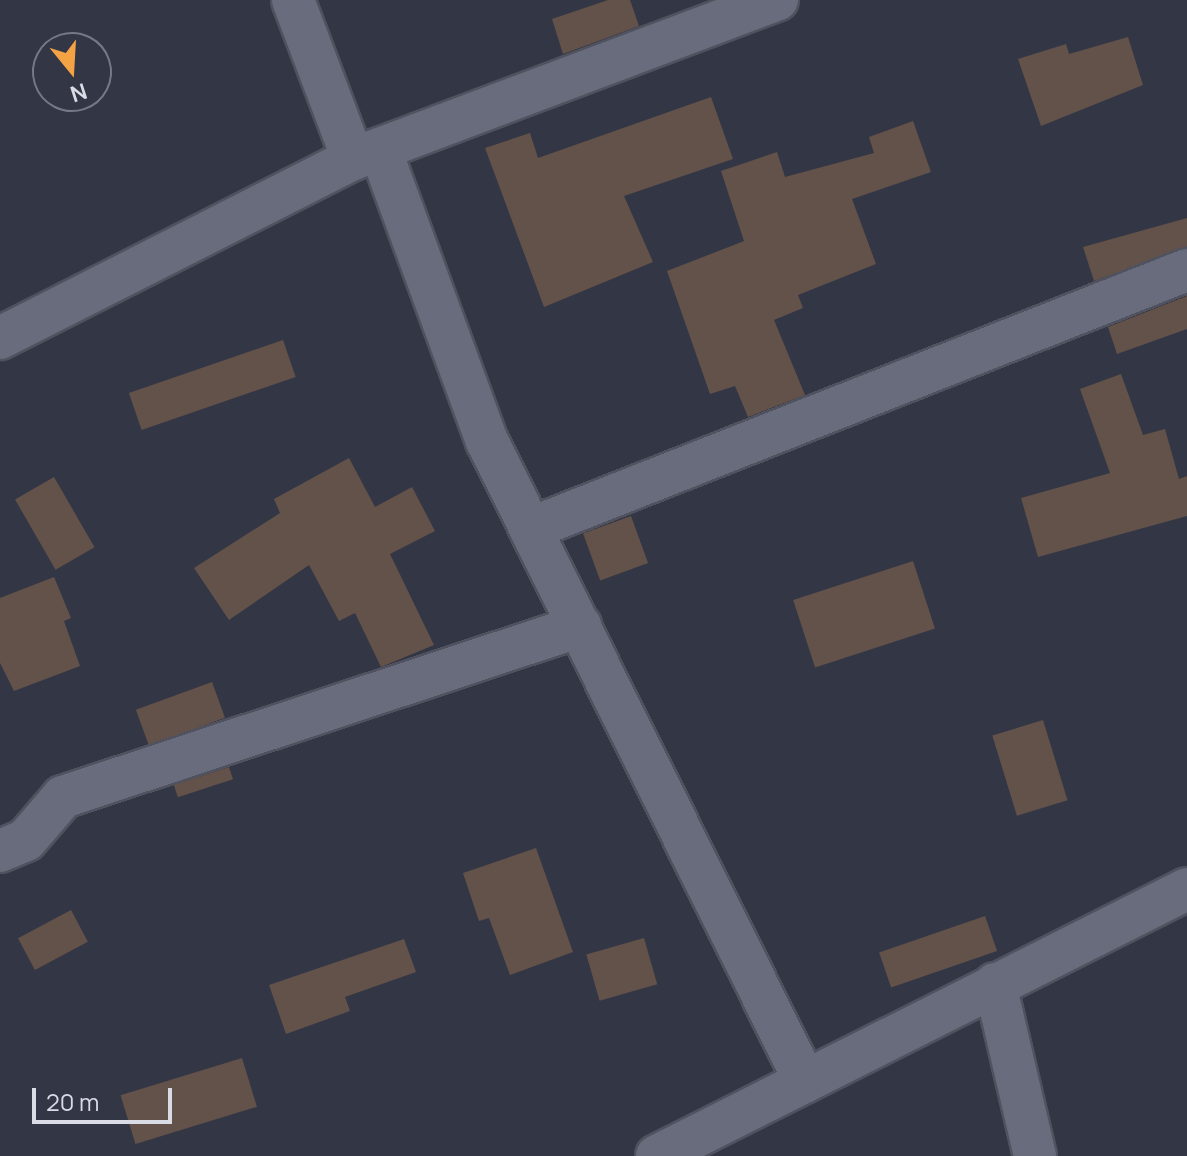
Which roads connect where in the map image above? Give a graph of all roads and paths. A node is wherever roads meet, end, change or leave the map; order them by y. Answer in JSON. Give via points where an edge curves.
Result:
{"nodes":[{"id":1,"x":293,"y":0,"type":"edge"},
{"id":2,"x":777,"y":0,"type":"edge"},
{"id":3,"x":716,"y":11,"type":"edge"},
{"id":4,"x":366,"y":154,"type":"junction"},
{"id":5,"x":1187,"y":270,"type":"edge"},
{"id":6,"x":0,"y":338,"type":"edge"},
{"id":7,"x":532,"y":528,"type":"junction"},
{"id":8,"x":580,"y":626,"type":"junction"},
{"id":9,"x":0,"y":851,"type":"edge"},
{"id":10,"x":1187,"y":889,"type":"edge"},
{"id":11,"x":995,"y":984,"type":"junction"},
{"id":12,"x":805,"y":1081,"type":"junction"},
{"id":13,"x":657,"y":1156,"type":"edge"},
{"id":14,"x":1035,"y":1156,"type":"edge"}],
"edges":[{"from":1,"to":4,"type":"street"},
{"from":2,"to":3,"type":"street"},
{"from":3,"to":4,"type":"street"},
{"from":4,"to":6,"type":"street"},
{"from":4,"to":7,"type":"street","via":[[487,441]]},
{"from":5,"to":7,"type":"street"},
{"from":7,"to":8,"type":"street"},
{"from":8,"to":9,"type":"street","via":[[63,797],[26,840]]},
{"from":8,"to":12,"type":"street"},
{"from":10,"to":11,"type":"street"},
{"from":11,"to":12,"type":"street"},
{"from":11,"to":14,"type":"street"},
{"from":12,"to":13,"type":"street"}]}
